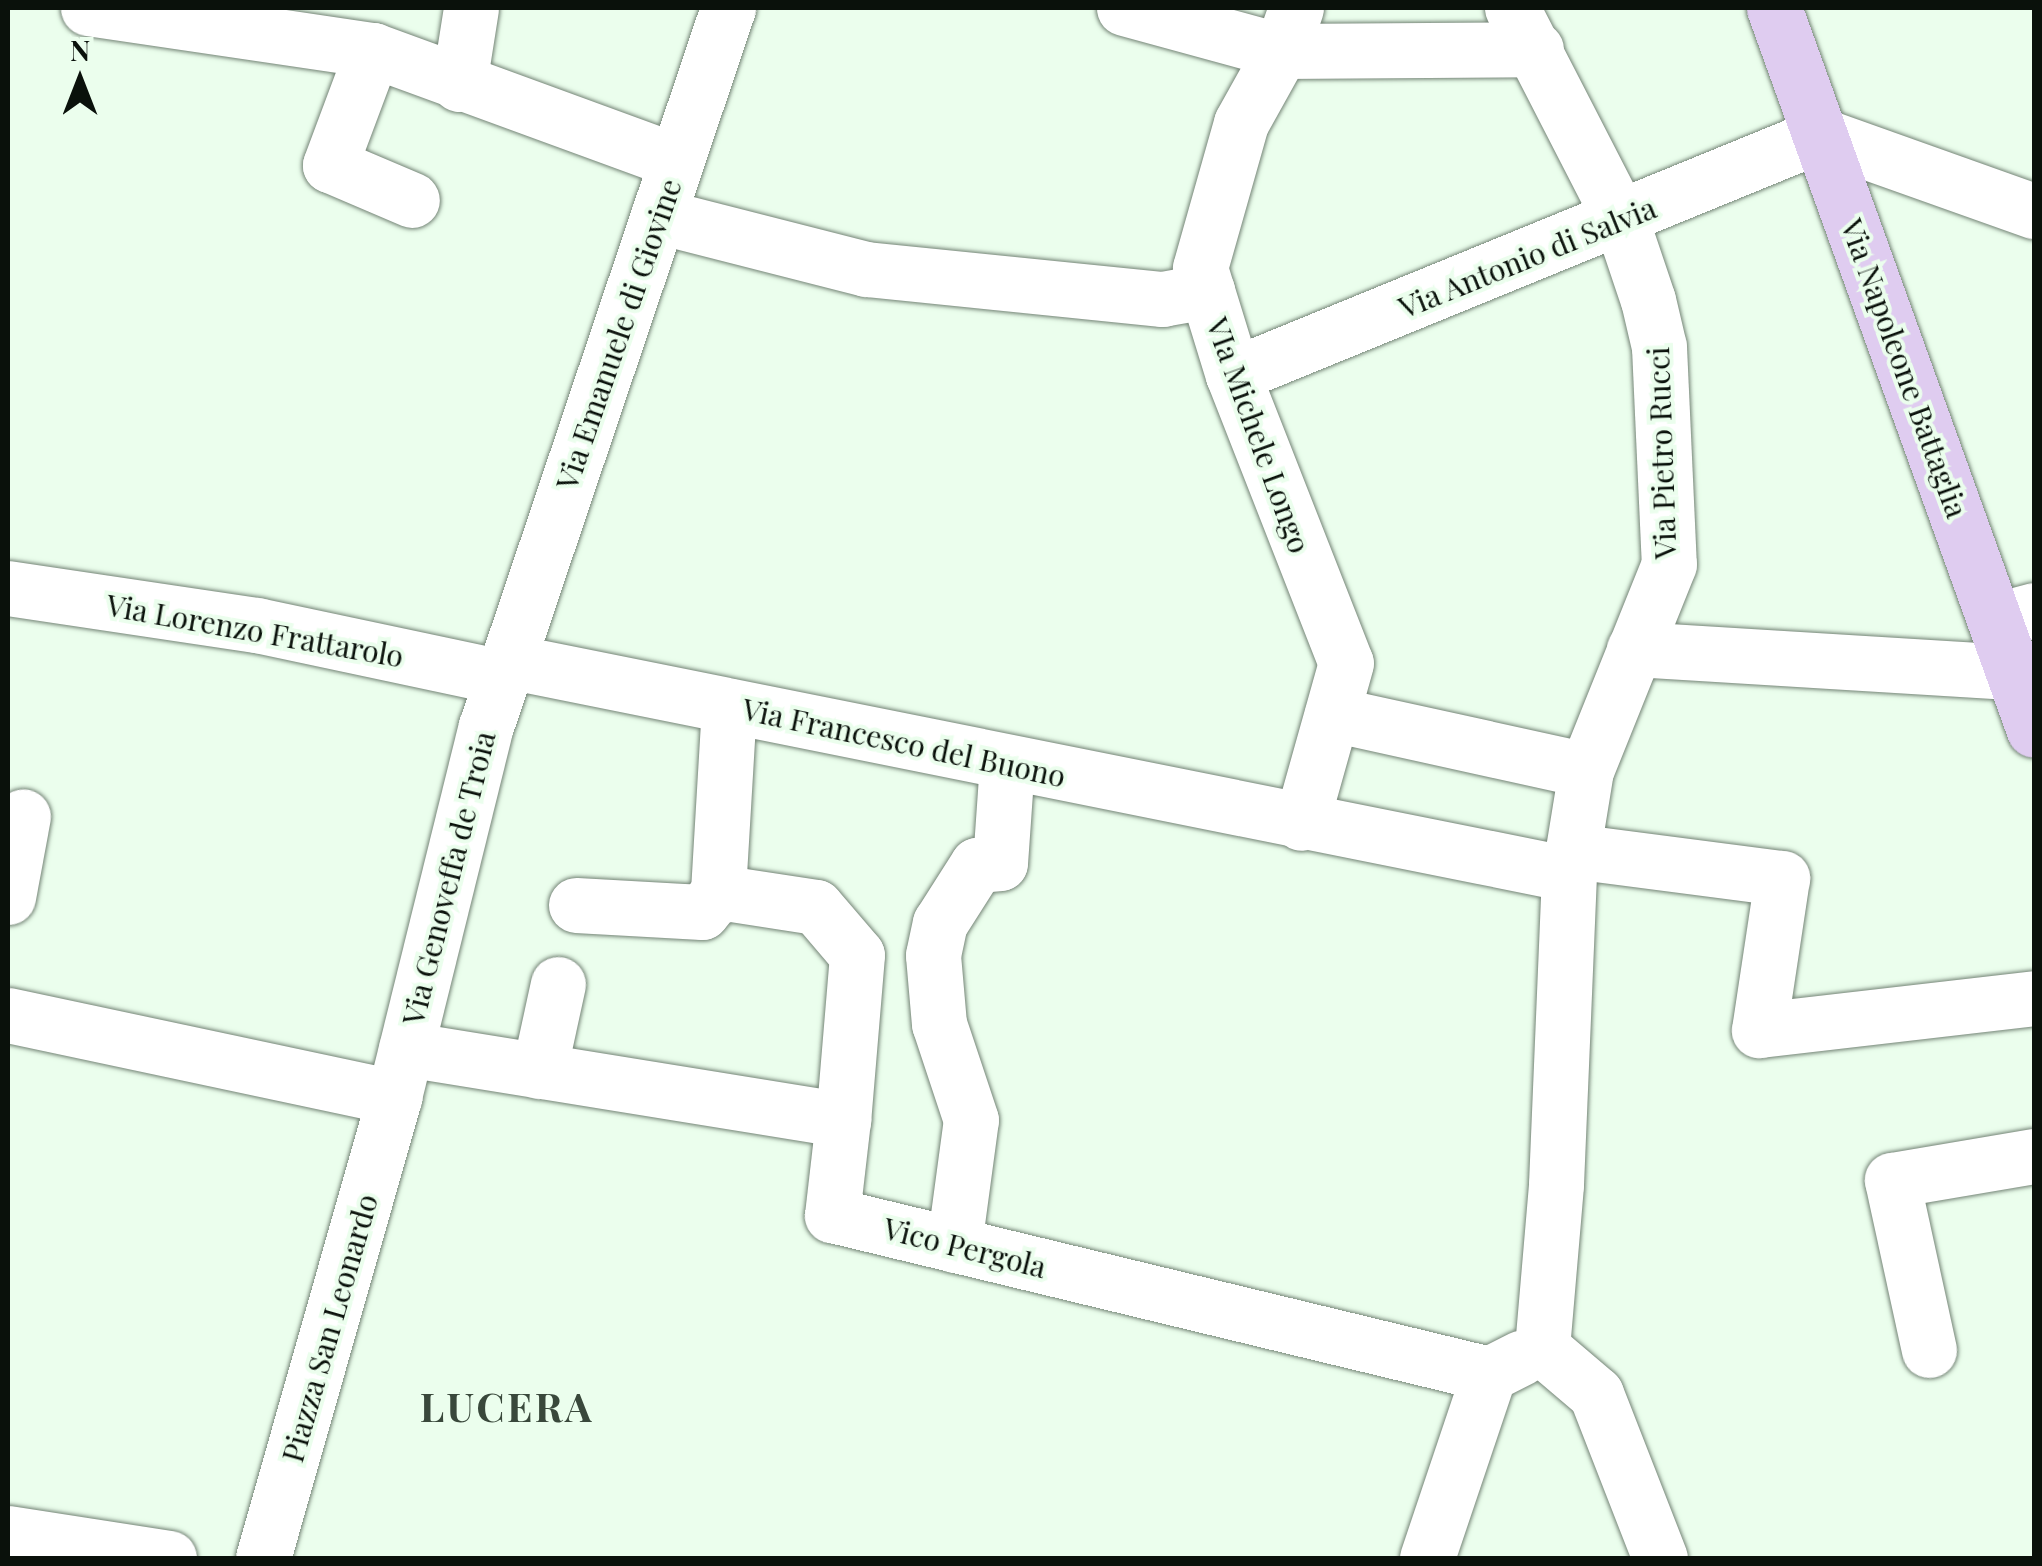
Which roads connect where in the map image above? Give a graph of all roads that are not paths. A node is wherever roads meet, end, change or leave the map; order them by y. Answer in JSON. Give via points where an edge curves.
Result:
{"nodes":[{"id":1,"x":88,"y":8,"type":"edge"},
{"id":2,"x":471,"y":8,"type":"edge"},
{"id":3,"x":728,"y":8,"type":"edge"},
{"id":4,"x":1124,"y":8,"type":"edge"},
{"id":5,"x":1774,"y":8,"type":"edge"},
{"id":6,"x":1289,"y":29,"type":"edge"},
{"id":7,"x":1534,"y":46,"type":"edge"},
{"id":8,"x":373,"y":50,"type":"junction"},
{"id":9,"x":459,"y":84,"type":"junction"},
{"id":10,"x":1820,"y":135,"type":"junction"},
{"id":11,"x":676,"y":161,"type":"junction"},
{"id":12,"x":412,"y":200,"type":"dead end"},
{"id":13,"x":2034,"y":210,"type":"edge"},
{"id":14,"x":658,"y":216,"type":"junction"},
{"id":15,"x":1621,"y":220,"type":"junction"},
{"id":16,"x":1207,"y":292,"type":"junction"},
{"id":17,"x":1233,"y":375,"type":"junction"},
{"id":18,"x":8,"y":588,"type":"edge"},
{"id":19,"x":2016,"y":615,"type":"edge"},
{"id":20,"x":1634,"y":649,"type":"junction"},
{"id":21,"x":505,"y":669,"type":"junction"},
{"id":22,"x":2015,"y":672,"type":"junction"},
{"id":23,"x":730,"y":706,"type":"junction"},
{"id":24,"x":1332,"y":714,"type":"junction"},
{"id":25,"x":2034,"y":730,"type":"edge"},
{"id":26,"x":1007,"y":763,"type":"junction"},
{"id":27,"x":1586,"y":770,"type":"junction"},
{"id":28,"x":24,"y":816,"type":"dead end"},
{"id":29,"x":1301,"y":823,"type":"junction"},
{"id":30,"x":1571,"y":863,"type":"junction"},
{"id":31,"x":718,"y":892,"type":"junction"},
{"id":32,"x":8,"y":897,"type":"edge"},
{"id":33,"x":576,"y":905,"type":"dead end"},
{"id":34,"x":856,"y":955,"type":"junction"},
{"id":35,"x":933,"y":955,"type":"junction"},
{"id":36,"x":558,"y":984,"type":"dead end"},
{"id":37,"x":2034,"y":998,"type":"edge"},
{"id":38,"x":8,"y":1015,"type":"edge"},
{"id":39,"x":539,"y":1071,"type":"junction"},
{"id":40,"x":400,"y":1073,"type":"junction"},
{"id":41,"x":843,"y":1120,"type":"junction"},
{"id":42,"x":2034,"y":1156,"type":"edge"},
{"id":43,"x":954,"y":1244,"type":"junction"},
{"id":44,"x":1542,"y":1348,"type":"junction"},
{"id":45,"x":1930,"y":1350,"type":"dead end"},
{"id":46,"x":1490,"y":1374,"type":"junction"},
{"id":47,"x":8,"y":1533,"type":"edge"},
{"id":48,"x":169,"y":1558,"type":"edge"},
{"id":49,"x":263,"y":1558,"type":"edge"},
{"id":50,"x":1427,"y":1558,"type":"edge"},
{"id":51,"x":1660,"y":1558,"type":"edge"}],
"edges":[{"from":1,"to":8,"type":"street"},
{"from":2,"to":9,"type":"street"},
{"from":3,"to":11,"type":"street","name":"Via Emanuele di Giovine"},
{"from":4,"to":6,"type":"street"},
{"from":5,"to":10,"type":"main road","name":"Via Napoleone Battaglia"},
{"from":6,"to":7,"type":"street"},
{"from":6,"to":16,"type":"street","name":"VIa Michele Longo","via":[[1241,123],[1200,268]]},
{"from":7,"to":15,"type":"street","name":"Via Pietro Rucci"},
{"from":8,"to":9,"type":"street"},
{"from":8,"to":12,"type":"street","via":[[330,164]]},
{"from":9,"to":11,"type":"street"},
{"from":10,"to":13,"type":"street"},
{"from":10,"to":15,"type":"street","name":"Via Antonio di Salvia"},
{"from":10,"to":19,"type":"main road","name":"Via Napoleone Battaglia"},
{"from":11,"to":14,"type":"street","name":"Via Emanuele di Giovine"},
{"from":14,"to":16,"type":"street","via":[[866,269],[1162,299]]},
{"from":14,"to":21,"type":"street","name":"Via Emanuele di Giovine"},
{"from":15,"to":17,"type":"street","name":"Via Antonio di Salvia"},
{"from":15,"to":20,"type":"street","name":"Via Pietro Rucci","via":[[1659,348],[1669,564]]},
{"from":16,"to":17,"type":"street","name":"VIa Michele Longo"},
{"from":17,"to":24,"type":"street","name":"VIa Michele Longo","via":[[1346,663]]},
{"from":18,"to":21,"type":"street","name":"Via Lorenzo Frattarolo"},
{"from":19,"to":22,"type":"main road","name":"Via Napoleone Battaglia"},
{"from":20,"to":22,"type":"street"},
{"from":20,"to":27,"type":"street","name":"Via Pietro Rucci"},
{"from":21,"to":23,"type":"street","name":"Via Francesco del Buono"},
{"from":21,"to":40,"type":"street","name":"Via Genoveffa de Troia"},
{"from":22,"to":25,"type":"main road","name":"Via Napoleone Battaglia"},
{"from":23,"to":26,"type":"street","name":"Via Francesco del Buono"},
{"from":23,"to":31,"type":"street"},
{"from":24,"to":27,"type":"street"},
{"from":24,"to":29,"type":"street","name":"VIa Michele Longo"},
{"from":26,"to":29,"type":"street","name":"Via Francesco del Buono"},
{"from":26,"to":35,"type":"street","via":[[1000,863],[978,865],[940,923]]},
{"from":27,"to":30,"type":"street","name":"Via Pietro Rucci"},
{"from":28,"to":32,"type":"street"},
{"from":29,"to":30,"type":"street","name":"Via Francesco del Buono"},
{"from":30,"to":37,"type":"street","name":"Via Francesco del Buono","via":[[1782,878],[1759,1030]]},
{"from":30,"to":44,"type":"street","name":"Via Pietro Rucci"},
{"from":31,"to":33,"type":"street","via":[[702,912]]},
{"from":31,"to":34,"type":"street","via":[[816,907]]},
{"from":34,"to":35,"type":"street"},
{"from":34,"to":41,"type":"street"},
{"from":35,"to":43,"type":"street","via":[[939,1024],[971,1120]]},
{"from":36,"to":39,"type":"street"},
{"from":38,"to":40,"type":"street"},
{"from":39,"to":40,"type":"street"},
{"from":39,"to":41,"type":"street"},
{"from":40,"to":49,"type":"street","name":"Piazza San Leonardo"},
{"from":41,"to":43,"type":"street","name":"Vico Pergola","via":[[832,1215]]},
{"from":42,"to":45,"type":"street","via":[[1892,1180]]},
{"from":43,"to":46,"type":"street","name":"Vico Pergola"},
{"from":44,"to":46,"type":"street"},
{"from":44,"to":51,"type":"street","via":[[1596,1394]]},
{"from":46,"to":50,"type":"street"},
{"from":47,"to":48,"type":"street"}]}
